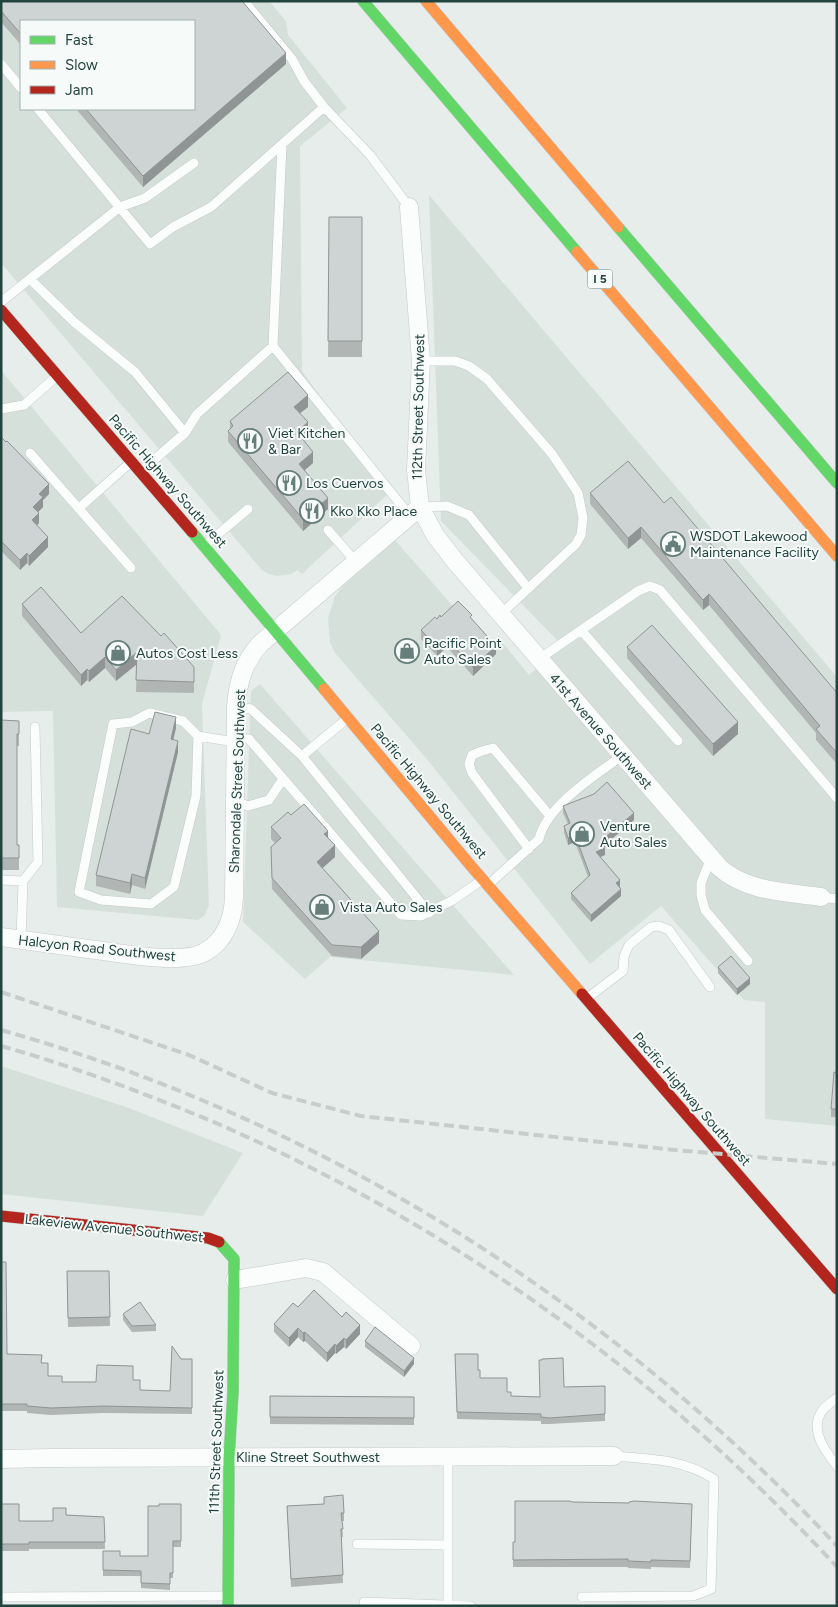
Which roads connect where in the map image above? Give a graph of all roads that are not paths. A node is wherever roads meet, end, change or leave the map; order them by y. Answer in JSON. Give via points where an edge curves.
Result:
{"nodes":[{"id":1,"x":244,"y":1,"type":"edge"},
{"id":2,"x":363,"y":1,"type":"edge"},
{"id":3,"x":426,"y":1,"type":"edge"},
{"id":4,"x":1,"y":64,"type":"edge"},
{"id":5,"x":20,"y":87,"type":"edge"},
{"id":6,"x":324,"y":107,"type":"junction"},
{"id":7,"x":39,"y":110,"type":"edge"},
{"id":8,"x":282,"y":145,"type":"junction"},
{"id":9,"x":194,"y":162,"type":"dead end"},
{"id":10,"x":120,"y":207,"type":"junction"},
{"id":11,"x":409,"y":207,"type":"joint"},
{"id":12,"x":30,"y":279,"type":"junction"},
{"id":13,"x":1,"y":302,"type":"edge"},
{"id":14,"x":1,"y":310,"type":"edge"},
{"id":15,"x":273,"y":346,"type":"junction"},
{"id":16,"x":421,"y":361,"type":"junction"},
{"id":17,"x":58,"y":376,"type":"junction"},
{"id":18,"x":1,"y":409,"type":"edge"},
{"id":19,"x":186,"y":434,"type":"junction"},
{"id":20,"x":30,"y":453,"type":"dead end"},
{"id":21,"x":131,"y":462,"type":"junction"},
{"id":22,"x":140,"y":473,"type":"junction"},
{"id":23,"x":837,"y":483,"type":"edge"},
{"id":24,"x":78,"y":508,"type":"junction"},
{"id":25,"x":248,"y":509,"type":"dead end"},
{"id":26,"x":415,"y":511,"type":"junction"},
{"id":27,"x":328,"y":530,"type":"dead end"},
{"id":28,"x":204,"y":546,"type":"junction"},
{"id":29,"x":837,"y":556,"type":"edge"},
{"id":30,"x":356,"y":562,"type":"junction"},
{"id":31,"x":131,"y":568,"type":"dead end"},
{"id":32,"x":528,"y":588,"type":"junction"},
{"id":33,"x":500,"y":614,"type":"junction"},
{"id":34,"x":581,"y":630,"type":"junction"},
{"id":35,"x":276,"y":631,"type":"junction"},
{"id":36,"x":540,"y":659,"type":"junction"},
{"id":37,"x":236,"y":706,"type":"junction"},
{"id":38,"x":348,"y":718,"type":"junction"},
{"id":39,"x":35,"y":727,"type":"dead end"},
{"id":40,"x":198,"y":736,"type":"junction"},
{"id":41,"x":235,"y":740,"type":"junction"},
{"id":42,"x":678,"y":741,"type":"dead end"},
{"id":43,"x":623,"y":755,"type":"junction"},
{"id":44,"x":302,"y":756,"type":"junction"},
{"id":45,"x":284,"y":779,"type":"junction"},
{"id":46,"x":837,"y":798,"type":"edge"},
{"id":47,"x":235,"y":801,"type":"junction"},
{"id":48,"x":550,"y":816,"type":"junction"},
{"id":49,"x":529,"y":848,"type":"junction"},
{"id":50,"x":711,"y":858,"type":"junction"},
{"id":51,"x":1,"y":880,"type":"edge"},
{"id":52,"x":23,"y":881,"type":"junction"},
{"id":53,"x":485,"y":882,"type":"junction"},
{"id":54,"x":829,"y":898,"type":"edge"},
{"id":55,"x":429,"y":913,"type":"junction"},
{"id":56,"x":1,"y":938,"type":"edge"},
{"id":57,"x":21,"y":940,"type":"junction"},
{"id":58,"x":218,"y":940,"type":"joint"},
{"id":59,"x":748,"y":961,"type":"dead end"},
{"id":60,"x":710,"y":987,"type":"dead end"},
{"id":61,"x":586,"y":999,"type":"junction"},
{"id":62,"x":1,"y":1216,"type":"edge"},
{"id":63,"x":235,"y":1280,"type":"junction"},
{"id":64,"x":837,"y":1289,"type":"edge"},
{"id":65,"x":411,"y":1346,"type":"dead end"},
{"id":66,"x":837,"y":1398,"type":"edge"},
{"id":67,"x":448,"y":1456,"type":"junction"},
{"id":68,"x":614,"y":1456,"type":"joint"},
{"id":69,"x":229,"y":1458,"type":"junction"},
{"id":70,"x":1,"y":1460,"type":"edge"},
{"id":71,"x":837,"y":1466,"type":"edge"},
{"id":72,"x":357,"y":1544,"type":"dead end"},
{"id":73,"x":448,"y":1545,"type":"junction"},
{"id":74,"x":1,"y":1597,"type":"edge"},
{"id":75,"x":582,"y":1597,"type":"dead end"},
{"id":76,"x":228,"y":1601,"type":"edge"},
{"id":77,"x":364,"y":1602,"type":"dead end"},
{"id":78,"x":448,"y":1605,"type":"edge"},
{"id":79,"x":471,"y":1606,"type":"edge"}],
"edges":[{"from":1,"to":6,"type":"lane","via":[[292,59]]},
{"from":2,"to":29,"type":"main road","number":"I 5"},
{"from":3,"to":23,"type":"main road"},
{"from":4,"to":5,"type":"lane"},
{"from":6,"to":8,"type":"lane"},
{"from":6,"to":11,"type":"lane","via":[[370,155]]},
{"from":7,"to":10,"type":"lane"},
{"from":8,"to":10,"type":"lane","via":[[211,206],[150,244]]},
{"from":8,"to":15,"type":"lane"},
{"from":9,"to":10,"type":"lane","via":[[145,198]]},
{"from":10,"to":12,"type":"lane"},
{"from":11,"to":16,"type":"street","name":"112th Street Southwest"},
{"from":12,"to":13,"type":"lane"},
{"from":12,"to":19,"type":"lane","via":[[74,322],[135,372]]},
{"from":14,"to":17,"type":"main road","name":"Pacific Highway Southwest"},
{"from":15,"to":19,"type":"lane","via":[[197,414]]},
{"from":15,"to":26,"type":"lane"},
{"from":16,"to":26,"type":"street","name":"112th Street Southwest"},
{"from":16,"to":32,"type":"lane","via":[[455,361],[469,366],[487,379],[552,454],[578,493],[583,518],[581,535],[576,544]]},
{"from":17,"to":18,"type":"lane","via":[[24,405]]},
{"from":17,"to":21,"type":"main road","name":"Pacific Highway Southwest"},
{"from":19,"to":22,"type":"lane"},
{"from":20,"to":24,"type":"lane"},
{"from":21,"to":22,"type":"main road","name":"Pacific Highway Southwest"},
{"from":21,"to":24,"type":"lane"},
{"from":22,"to":28,"type":"main road","name":"Pacific Highway Southwest"},
{"from":24,"to":31,"type":"lane"},
{"from":25,"to":28,"type":"lane"},
{"from":26,"to":30,"type":"street"},
{"from":26,"to":32,"type":"lane","via":[[447,506],[469,515]]},
{"from":26,"to":33,"type":"street","name":"41st Avenue Southwest"},
{"from":27,"to":30,"type":"lane"},
{"from":28,"to":35,"type":"main road","name":"Pacific Highway Southwest"},
{"from":30,"to":35,"type":"street"},
{"from":32,"to":33,"type":"lane"},
{"from":33,"to":36,"type":"street","name":"41st Avenue Southwest"},
{"from":34,"to":36,"type":"lane"},
{"from":34,"to":42,"type":"lane"},
{"from":34,"to":46,"type":"lane","via":[[638,591],[650,586],[660,590]]},
{"from":35,"to":37,"type":"street","name":"Sharondale Street Southwest","via":[[260,644],[245,665]]},
{"from":35,"to":38,"type":"main road","name":"Pacific Highway Southwest"},
{"from":36,"to":43,"type":"street","name":"41st Avenue Southwest"},
{"from":37,"to":41,"type":"street","name":"Sharondale Street Southwest"},
{"from":37,"to":44,"type":"lane","via":[[251,708]]},
{"from":38,"to":44,"type":"lane"},
{"from":38,"to":53,"type":"main road","name":"Pacific Highway Southwest"},
{"from":39,"to":52,"type":"lane","via":[[38,862]]},
{"from":40,"to":40,"type":"lane","via":[[183,720],[149,713],[132,722],[113,724],[78,892],[101,900],[152,904],[174,887],[196,796]]},
{"from":40,"to":41,"type":"lane"},
{"from":41,"to":45,"type":"lane","via":[[250,739]]},
{"from":41,"to":47,"type":"street","name":"Sharondale Street Southwest"},
{"from":43,"to":48,"type":"lane","via":[[576,790]]},
{"from":43,"to":50,"type":"street","name":"41st Avenue Southwest"},
{"from":44,"to":55,"type":"lane"},
{"from":45,"to":47,"type":"lane","via":[[269,800],[248,806]]},
{"from":45,"to":55,"type":"lane","via":[[401,915]]},
{"from":47,"to":58,"type":"street","name":"Sharondale Street Southwest","via":[[233,912],[230,923]]},
{"from":48,"to":49,"type":"lane","via":[[540,839]]},
{"from":48,"to":49,"type":"lane","via":[[493,748],[472,755],[469,764],[472,773]]},
{"from":49,"to":53,"type":"lane"},
{"from":50,"to":54,"type":"street","name":"41st Avenue Southwest","via":[[726,874],[750,885]]},
{"from":50,"to":59,"type":"lane","via":[[701,883],[706,910]]},
{"from":51,"to":52,"type":"lane"},
{"from":52,"to":57,"type":"lane"},
{"from":53,"to":55,"type":"lane"},
{"from":53,"to":61,"type":"main road","name":"Pacific Highway Southwest"},
{"from":56,"to":57,"type":"street","name":"Halcyon Road Southwest"},
{"from":57,"to":58,"type":"street","name":"Halcyon Road Southwest","via":[[171,958],[200,954]]},
{"from":60,"to":61,"type":"lane","via":[[669,930],[659,926],[651,927],[629,945],[623,971]]},
{"from":61,"to":64,"type":"main road","name":"Pacific Highway Southwest"},
{"from":62,"to":63,"type":"main road","name":"Lakeview Avenue Southwest","via":[[219,1241],[234,1259]]},
{"from":63,"to":65,"type":"street","via":[[306,1268],[323,1272]]},
{"from":63,"to":69,"type":"main road","name":"111th Street Southwest"},
{"from":66,"to":71,"type":"lane","via":[[823,1410],[817,1428],[821,1443]]},
{"from":67,"to":68,"type":"street","name":"Kline Street Southwest"},
{"from":67,"to":69,"type":"street","name":"Kline Street Southwest"},
{"from":67,"to":73,"type":"lane"},
{"from":68,"to":75,"type":"lane","via":[[679,1463],[714,1478],[711,1589],[693,1596]]},
{"from":69,"to":70,"type":"street","name":"Kline Street Southwest"},
{"from":69,"to":76,"type":"main road","name":"111th Street Southwest"},
{"from":72,"to":73,"type":"lane"},
{"from":73,"to":78,"type":"lane"},
{"from":74,"to":76,"type":"lane"},
{"from":77,"to":78,"type":"lane"},
{"from":78,"to":79,"type":"lane"}]}
